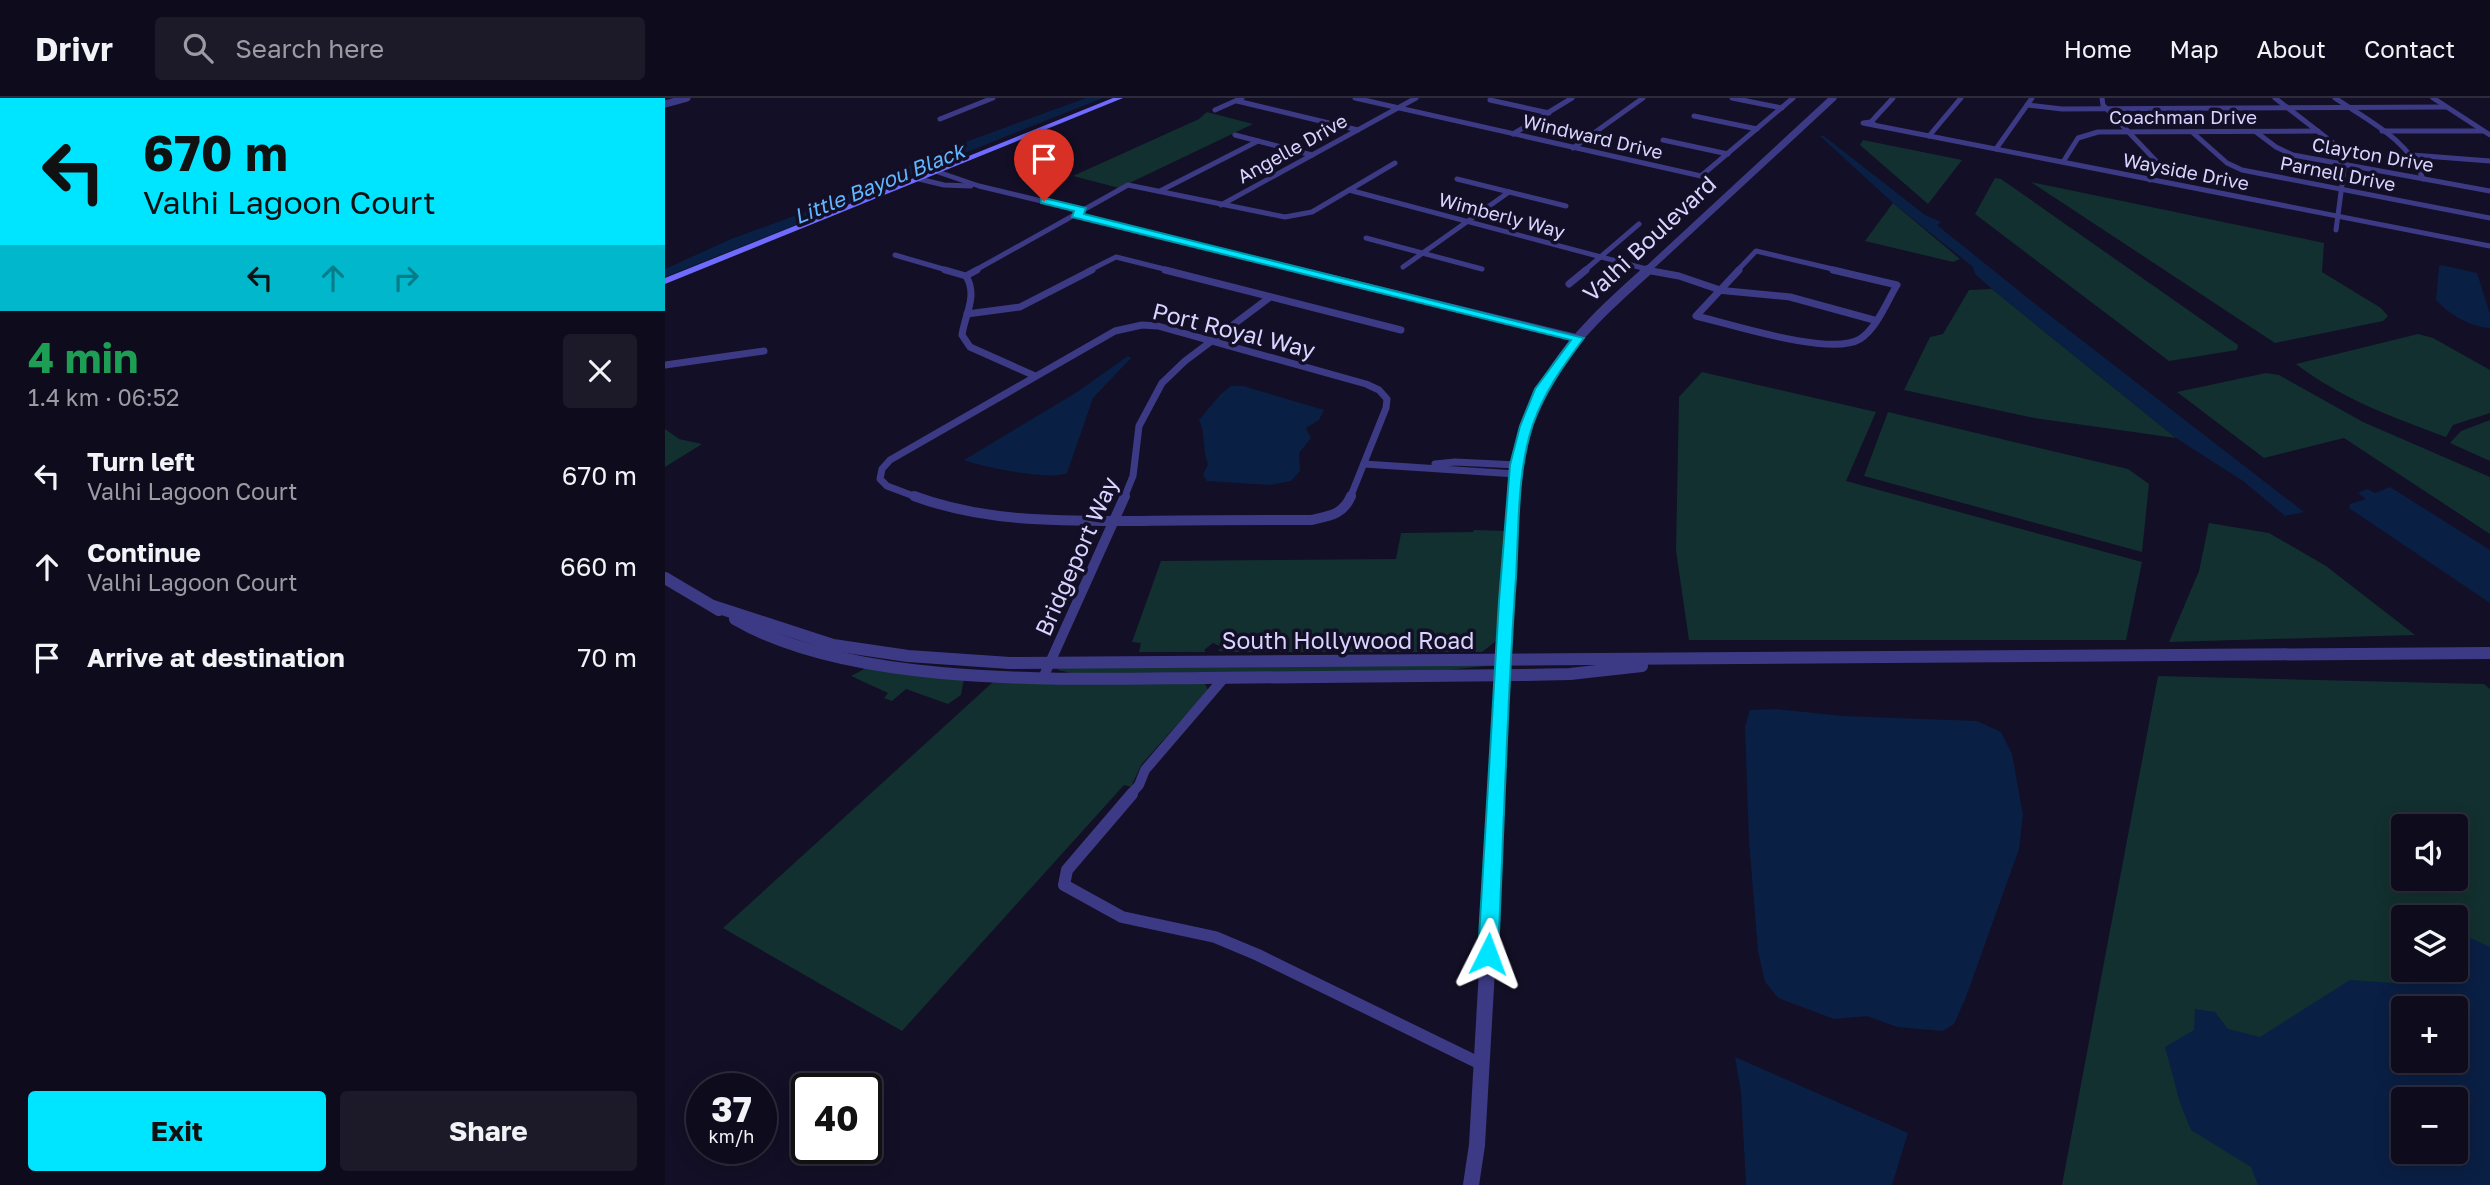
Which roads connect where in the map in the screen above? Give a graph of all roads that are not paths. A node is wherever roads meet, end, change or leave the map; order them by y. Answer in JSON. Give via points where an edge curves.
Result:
{"nodes":[{"id":1,"x":687,"y":98,"type":"edge"},
{"id":2,"x":993,"y":98,"type":"edge"},
{"id":3,"x":1119,"y":98,"type":"edge"},
{"id":4,"x":1355,"y":98,"type":"edge"},
{"id":5,"x":1416,"y":98,"type":"edge"},
{"id":6,"x":1572,"y":98,"type":"edge"},
{"id":7,"x":1643,"y":98,"type":"edge"},
{"id":8,"x":1732,"y":98,"type":"edge"},
{"id":9,"x":1793,"y":98,"type":"edge"},
{"id":10,"x":1833,"y":98,"type":"edge"},
{"id":11,"x":1893,"y":98,"type":"edge"},
{"id":12,"x":1961,"y":98,"type":"edge"},
{"id":13,"x":2032,"y":98,"type":"edge"},
{"id":14,"x":2102,"y":98,"type":"edge"},
{"id":15,"x":2276,"y":98,"type":"edge"},
{"id":16,"x":2335,"y":98,"type":"edge"},
{"id":17,"x":2433,"y":98,"type":"edge"},
{"id":18,"x":1240,"y":99,"type":"edge"},
{"id":19,"x":1492,"y":99,"type":"edge"},
{"id":20,"x":665,"y":104,"type":"edge"},
{"id":21,"x":2027,"y":105,"type":"junction"},
{"id":22,"x":2446,"y":107,"type":"junction"},
{"id":23,"x":1398,"y":108,"type":"junction"},
{"id":24,"x":1782,"y":108,"type":"junction"},
{"id":25,"x":2106,"y":108,"type":"junction"},
{"id":26,"x":2288,"y":108,"type":"junction"},
{"id":27,"x":2349,"y":108,"type":"junction"},
{"id":28,"x":1215,"y":110,"type":"dead end"},
{"id":29,"x":1549,"y":113,"type":"junction"},
{"id":30,"x":1695,"y":116,"type":"dead end"},
{"id":31,"x":940,"y":118,"type":"dead end"},
{"id":32,"x":1758,"y":129,"type":"junction"},
{"id":33,"x":1358,"y":130,"type":"junction"},
{"id":34,"x":2318,"y":131,"type":"junction"},
{"id":35,"x":2381,"y":131,"type":"junction"},
{"id":36,"x":2483,"y":131,"type":"junction"},
{"id":37,"x":2128,"y":132,"type":"junction"},
{"id":38,"x":2192,"y":132,"type":"junction"},
{"id":39,"x":2256,"y":132,"type":"junction"},
{"id":40,"x":1513,"y":134,"type":"junction"},
{"id":41,"x":1235,"y":135,"type":"dead end"},
{"id":42,"x":2490,"y":135,"type":"edge"},
{"id":43,"x":1929,"y":136,"type":"junction"},
{"id":44,"x":1663,"y":140,"type":"dead end"},
{"id":45,"x":1258,"y":141,"type":"junction"},
{"id":46,"x":1573,"y":148,"type":"junction"},
{"id":47,"x":1996,"y":149,"type":"junction"},
{"id":48,"x":1728,"y":154,"type":"junction"},
{"id":49,"x":1312,"y":155,"type":"junction"},
{"id":50,"x":2412,"y":155,"type":"junction"},
{"id":51,"x":2490,"y":161,"type":"edge"},
{"id":52,"x":2063,"y":162,"type":"junction"},
{"id":53,"x":1395,"y":163,"type":"dead end"},
{"id":54,"x":2345,"y":165,"type":"junction"},
{"id":55,"x":938,"y":172,"type":"junction"},
{"id":56,"x":919,"y":179,"type":"junction"},
{"id":57,"x":1457,"y":179,"type":"dead end"},
{"id":58,"x":2423,"y":179,"type":"junction"},
{"id":59,"x":2150,"y":180,"type":"junction"},
{"id":60,"x":979,"y":186,"type":"junction"},
{"id":61,"x":1349,"y":190,"type":"junction"},
{"id":62,"x":2342,"y":190,"type":"junction"},
{"id":63,"x":1159,"y":191,"type":"junction"},
{"id":64,"x":2490,"y":191,"type":"edge"},
{"id":65,"x":1509,"y":192,"type":"junction"},
{"id":66,"x":1221,"y":205,"type":"junction"},
{"id":67,"x":1566,"y":206,"type":"dead end"},
{"id":68,"x":1079,"y":213,"type":"junction"},
{"id":69,"x":2339,"y":217,"type":"junction"},
{"id":70,"x":2490,"y":218,"type":"edge"},
{"id":71,"x":1467,"y":222,"type":"junction"},
{"id":72,"x":1639,"y":224,"type":"dead end"},
{"id":73,"x":2336,"y":230,"type":"dead end"},
{"id":74,"x":1366,"y":238,"type":"dead end"},
{"id":75,"x":2490,"y":246,"type":"edge"},
{"id":76,"x":1423,"y":253,"type":"junction"},
{"id":77,"x":895,"y":255,"type":"dead end"},
{"id":78,"x":1599,"y":257,"type":"junction"},
{"id":79,"x":1403,"y":267,"type":"dead end"},
{"id":80,"x":1482,"y":269,"type":"dead end"},
{"id":81,"x":1647,"y":270,"type":"junction"},
{"id":82,"x":966,"y":276,"type":"junction"},
{"id":83,"x":665,"y":281,"type":"edge"},
{"id":84,"x":1569,"y":284,"type":"dead end"},
{"id":85,"x":1720,"y":290,"type":"junction"},
{"id":86,"x":1270,"y":297,"type":"junction"},
{"id":87,"x":967,"y":314,"type":"junction"},
{"id":88,"x":1874,"y":320,"type":"junction"},
{"id":89,"x":1401,"y":330,"type":"dead end"},
{"id":90,"x":1579,"y":338,"type":"junction"},
{"id":91,"x":1211,"y":341,"type":"junction"},
{"id":92,"x":764,"y":351,"type":"dead end"},
{"id":93,"x":665,"y":365,"type":"edge"},
{"id":94,"x":1035,"y":376,"type":"junction"},
{"id":95,"x":1364,"y":464,"type":"junction"},
{"id":96,"x":1516,"y":469,"type":"junction"},
{"id":97,"x":1115,"y":521,"type":"junction"},
{"id":98,"x":665,"y":578,"type":"edge"},
{"id":99,"x":713,"y":606,"type":"junction"},
{"id":100,"x":2490,"y":653,"type":"edge"},
{"id":101,"x":1051,"y":662,"type":"junction"},
{"id":102,"x":1504,"y":667,"type":"junction"},
{"id":103,"x":1043,"y":678,"type":"junction"},
{"id":104,"x":1224,"y":678,"type":"junction"},
{"id":105,"x":1481,"y":1065,"type":"junction"},
{"id":106,"x":1471,"y":1185,"type":"edge"}],
"edges":[{"from":1,"to":20,"type":"street"},
{"from":2,"to":31,"type":"street"},
{"from":3,"to":55,"type":"main road"},
{"from":4,"to":23,"type":"street","name":"Windward Drive"},
{"from":5,"to":23,"type":"street","name":"Angelle Drive"},
{"from":6,"to":29,"type":"street"},
{"from":7,"to":46,"type":"street"},
{"from":8,"to":24,"type":"street"},
{"from":9,"to":24,"type":"street"},
{"from":10,"to":81,"type":"street","name":"Valhi Boulevard"},
{"from":11,"to":43,"type":"street","name":"Wayside Drive","via":[[1873,124]]},
{"from":12,"to":43,"type":"street"},
{"from":13,"to":21,"type":"street"},
{"from":14,"to":25,"type":"street"},
{"from":15,"to":26,"type":"street"},
{"from":16,"to":27,"type":"street"},
{"from":17,"to":22,"type":"street"},
{"from":18,"to":28,"type":"street"},
{"from":18,"to":33,"type":"street"},
{"from":19,"to":29,"type":"street"},
{"from":21,"to":25,"type":"street"},
{"from":21,"to":47,"type":"street"},
{"from":22,"to":27,"type":"street"},
{"from":22,"to":36,"type":"street"},
{"from":23,"to":33,"type":"street","name":"Angelle Drive"},
{"from":23,"to":40,"type":"street","name":"Windward Drive"},
{"from":24,"to":32,"type":"street"},
{"from":25,"to":26,"type":"street"},
{"from":25,"to":37,"type":"street"},
{"from":26,"to":27,"type":"street"},
{"from":26,"to":34,"type":"street"},
{"from":27,"to":35,"type":"street"},
{"from":29,"to":40,"type":"street"},
{"from":30,"to":32,"type":"street"},
{"from":32,"to":48,"type":"street"},
{"from":33,"to":49,"type":"street","name":"Angelle Drive"},
{"from":34,"to":39,"type":"street","name":"Coachman Drive"},
{"from":34,"to":54,"type":"street","via":[[2341,150]]},
{"from":35,"to":36,"type":"street"},
{"from":35,"to":50,"type":"street"},
{"from":36,"to":42,"type":"street"},
{"from":37,"to":38,"type":"street","name":"Coachman Drive"},
{"from":37,"to":52,"type":"street","name":"Coachman Drive","via":[[2082,136]]},
{"from":37,"to":59,"type":"street","via":[[2156,162]]},
{"from":38,"to":39,"type":"street","name":"Coachman Drive"},
{"from":38,"to":62,"type":"street","name":"Parnell Drive","via":[[2235,168]]},
{"from":39,"to":54,"type":"street","name":"Clayton Drive","via":[[2285,152]]},
{"from":40,"to":46,"type":"street","name":"Windward Drive"},
{"from":41,"to":45,"type":"street"},
{"from":43,"to":47,"type":"street","name":"Wayside Drive"},
{"from":44,"to":48,"type":"street"},
{"from":45,"to":49,"type":"street"},
{"from":45,"to":63,"type":"street"},
{"from":46,"to":48,"type":"street","name":"Windward Drive","via":[[1701,176]]},
{"from":47,"to":52,"type":"street","name":"Wayside Drive"},
{"from":49,"to":66,"type":"street","name":"Angelle Drive"},
{"from":50,"to":51,"type":"street"},
{"from":50,"to":58,"type":"street"},
{"from":52,"to":59,"type":"street","name":"Wayside Drive"},
{"from":53,"to":61,"type":"street"},
{"from":54,"to":58,"type":"street","name":"Clayton Drive"},
{"from":54,"to":62,"type":"street"},
{"from":55,"to":56,"type":"main road"},
{"from":55,"to":60,"type":"street"},
{"from":56,"to":60,"type":"street"},
{"from":56,"to":83,"type":"main road"},
{"from":57,"to":65,"type":"street"},
{"from":58,"to":64,"type":"street","name":"Clayton Drive"},
{"from":59,"to":69,"type":"street","name":"Wayside Drive"},
{"from":60,"to":68,"type":"street"},
{"from":61,"to":66,"type":"street","via":[[1300,216],[1273,216]]},
{"from":61,"to":71,"type":"street","name":"Wimberly Way"},
{"from":62,"to":69,"type":"street"},
{"from":62,"to":70,"type":"street","name":"Parnell Drive"},
{"from":63,"to":66,"type":"street"},
{"from":63,"to":68,"type":"street","via":[[1128,185]]},
{"from":65,"to":67,"type":"street"},
{"from":65,"to":71,"type":"street"},
{"from":68,"to":82,"type":"street"},
{"from":68,"to":90,"type":"street"},
{"from":69,"to":73,"type":"street"},
{"from":69,"to":75,"type":"street","name":"Wayside Drive"},
{"from":71,"to":76,"type":"street"},
{"from":71,"to":78,"type":"street","name":"Wimberly Way"},
{"from":72,"to":78,"type":"street"},
{"from":74,"to":76,"type":"street"},
{"from":76,"to":79,"type":"street"},
{"from":76,"to":80,"type":"street"},
{"from":77,"to":82,"type":"street"},
{"from":78,"to":81,"type":"street","name":"Wimberly Way"},
{"from":78,"to":84,"type":"street"},
{"from":81,"to":85,"type":"street","name":"Wimberly Way"},
{"from":81,"to":90,"type":"street","name":"Valhi Boulevard"},
{"from":82,"to":87,"type":"street","via":[[974,293]]},
{"from":85,"to":88,"type":"street","name":"Wimberly Way","via":[[1790,297]]},
{"from":85,"to":88,"type":"street","via":[[1696,316],[1828,345],[1862,338]]},
{"from":85,"to":88,"type":"street","via":[[1756,251],[1896,285]]},
{"from":86,"to":87,"type":"street","via":[[1117,257],[1020,307]]},
{"from":86,"to":89,"type":"street"},
{"from":86,"to":91,"type":"street","name":"Bridgeport Way"},
{"from":87,"to":94,"type":"street","via":[[962,335],[970,347]]},
{"from":90,"to":96,"type":"street","name":"Valhi Boulevard","via":[[1542,389],[1526,426]]},
{"from":91,"to":94,"type":"street","name":"Port Royal Way","via":[[1157,326],[1127,327]]},
{"from":91,"to":95,"type":"street","name":"Port Royal Way","via":[[1379,390],[1387,399],[1386,408]]},
{"from":91,"to":97,"type":"street","name":"Bridgeport Way","via":[[1162,383],[1147,407],[1139,426],[1133,476]]},
{"from":92,"to":93,"type":"street"},
{"from":94,"to":97,"type":"street","name":"Port Royal Way","via":[[890,460],[880,479],[933,503],[990,515]]},
{"from":95,"to":96,"type":"street"},
{"from":95,"to":97,"type":"street","name":"Port Royal Way","via":[[1347,505],[1326,518]]},
{"from":96,"to":102,"type":"street","name":"Valhi Boulevard"},
{"from":97,"to":101,"type":"street","name":"Bridgeport Way"},
{"from":98,"to":99,"type":"street","name":"South Hollywood Road"},
{"from":99,"to":101,"type":"street","name":"South Hollywood Road","via":[[843,646],[908,656]]},
{"from":99,"to":103,"type":"street","name":"South Hollywood Road","via":[[751,630],[840,657],[910,670]]},
{"from":100,"to":102,"type":"street","name":"South Hollywood Road","via":[[1681,659],[1570,674]]},
{"from":101,"to":102,"type":"street","name":"South Hollywood Road"},
{"from":101,"to":103,"type":"street","name":"Bridgeport Way"},
{"from":102,"to":104,"type":"street","name":"South Hollywood Road"},
{"from":102,"to":105,"type":"street","name":"Valhi Boulevard"},
{"from":103,"to":104,"type":"street","name":"South Hollywood Road"},
{"from":104,"to":105,"type":"street","via":[[1067,870],[1064,884],[1122,917],[1215,937],[1258,955]]},
{"from":105,"to":106,"type":"street","name":"Valhi Boulevard"}]}
